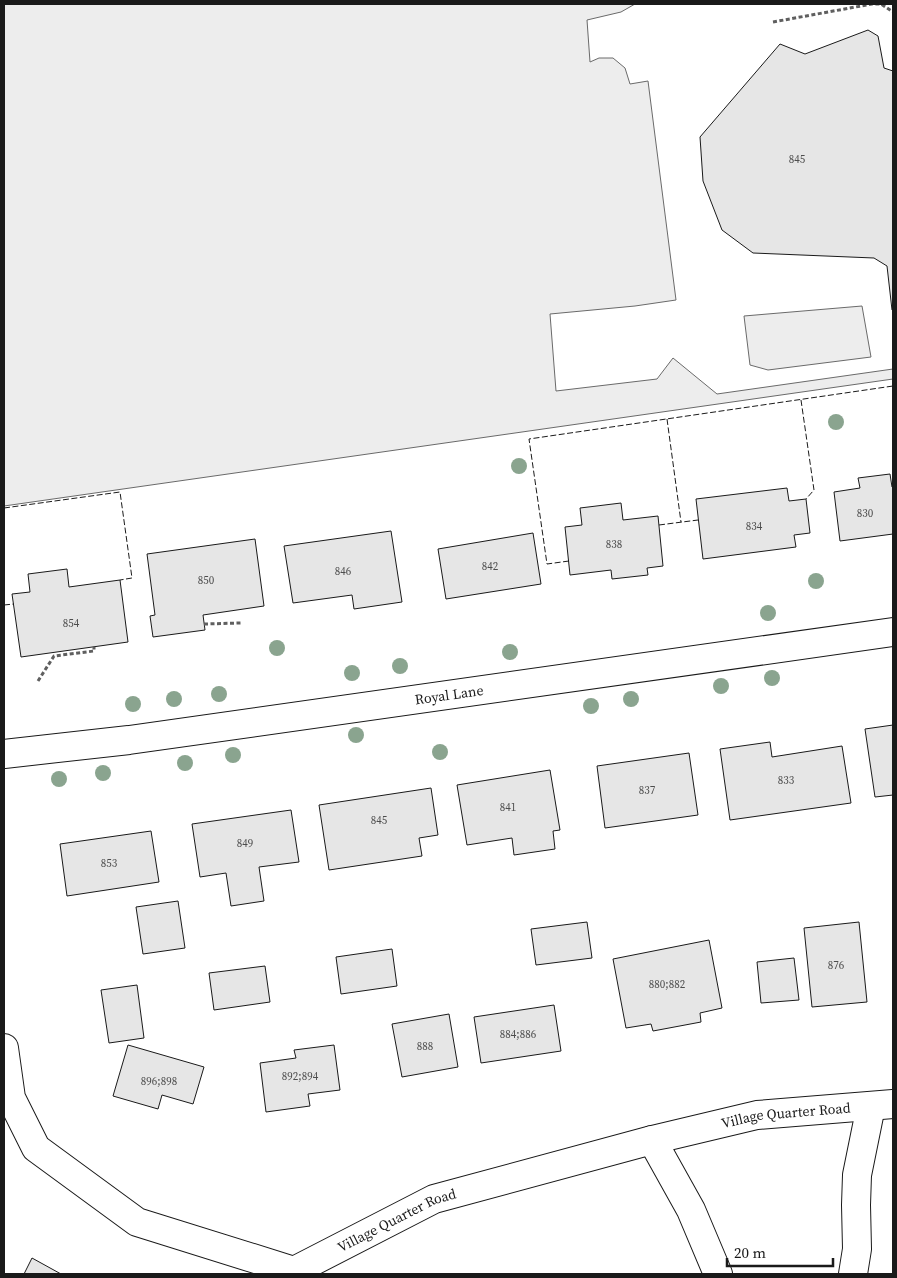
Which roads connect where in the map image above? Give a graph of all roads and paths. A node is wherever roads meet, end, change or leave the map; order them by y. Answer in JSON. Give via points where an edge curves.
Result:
{"nodes":[{"id":1,"x":893,"y":12,"type":"edge"},
{"id":2,"x":773,"y":22,"type":"dead end"},
{"id":3,"x":241,"y":623,"type":"dead end"},
{"id":4,"x":204,"y":624,"type":"dead end"},
{"id":5,"x":893,"y":632,"type":"edge"},
{"id":6,"x":94,"y":647,"type":"dead end"},
{"id":7,"x":38,"y":681,"type":"dead end"},
{"id":8,"x":4,"y":754,"type":"edge"},
{"id":9,"x":4,"y":1048,"type":"edge"},
{"id":10,"x":6,"y":1078,"type":"edge"},
{"id":11,"x":882,"y":1105,"type":"edge"},
{"id":12,"x":652,"y":1140,"type":"junction"},
{"id":13,"x":294,"y":1273,"type":"edge"},
{"id":14,"x":718,"y":1274,"type":"edge"},
{"id":15,"x":853,"y":1274,"type":"edge"}],
"edges":[{"from":1,"to":2,"type":"path","via":[[881,4],[872,4]]},
{"from":3,"to":4,"type":"path"},
{"from":5,"to":8,"type":"street","name":"Royal Lane","via":[[129,740]]},
{"from":6,"to":7,"type":"path","via":[[94,651],[54,656]]},
{"from":9,"to":10,"type":"street","name":"Village Quarter Road"},
{"from":10,"to":13,"type":"street","name":"Village Quarter Road","via":[[11,1098],[36,1148],[137,1222]]},
{"from":11,"to":12,"type":"street","name":"Village Quarter Road","via":[[757,1116]]},
{"from":11,"to":15,"type":"street","via":[[857,1175],[857,1249]]},
{"from":12,"to":13,"type":"street","name":"Village Quarter Road","via":[[434,1199]]},
{"from":12,"to":14,"type":"street","via":[[692,1210]]}]}
